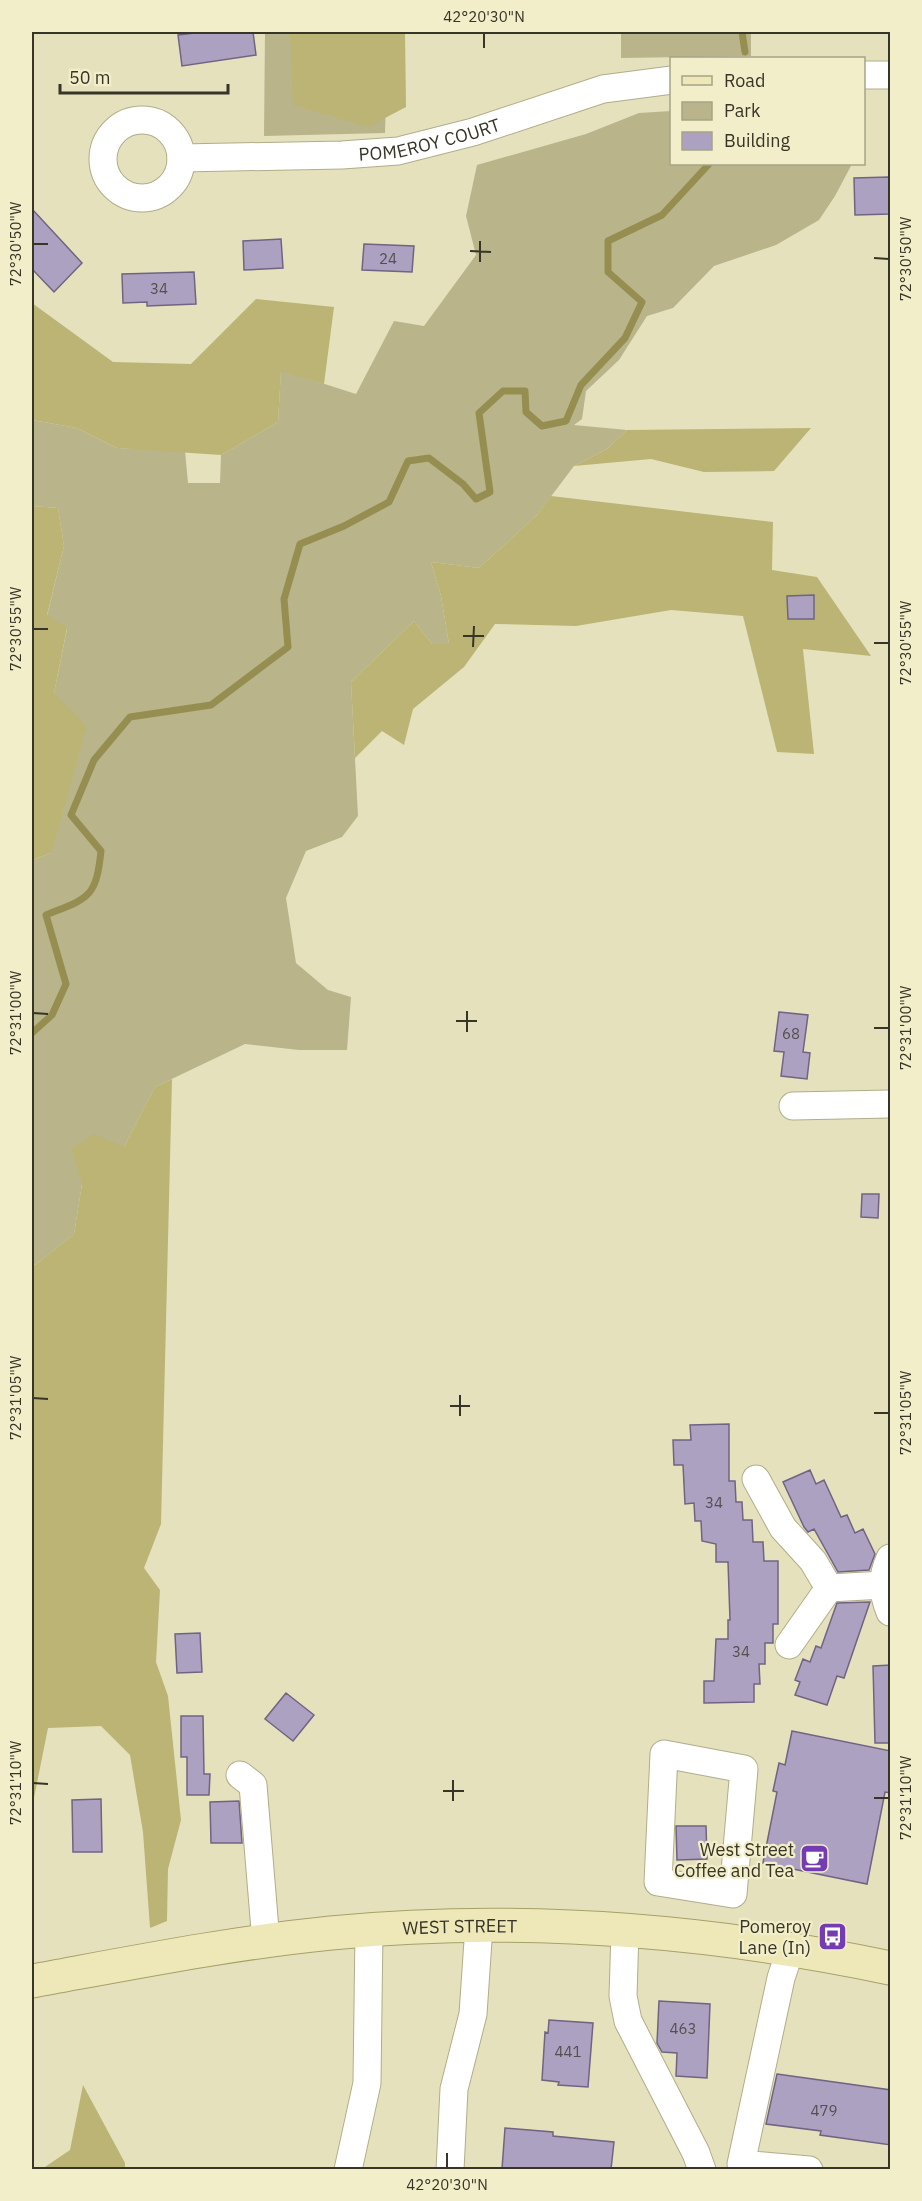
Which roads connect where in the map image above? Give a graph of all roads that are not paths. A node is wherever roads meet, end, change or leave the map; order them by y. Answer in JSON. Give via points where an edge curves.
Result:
{"nodes":[{"id":1,"x":865,"y":75,"type":"edge"},
{"id":2,"x":891,"y":75,"type":"edge"},
{"id":3,"x":670,"y":80,"type":"edge"},
{"id":4,"x":181,"y":158,"type":"dead end"},
{"id":5,"x":891,"y":1104,"type":"edge"},
{"id":6,"x":793,"y":1106,"type":"dead end"},
{"id":7,"x":756,"y":1479,"type":"dead end"},
{"id":8,"x":891,"y":1558,"type":"edge"},
{"id":9,"x":884,"y":1585,"type":"junction"},
{"id":10,"x":829,"y":1588,"type":"junction"},
{"id":11,"x":891,"y":1612,"type":"edge"},
{"id":12,"x":789,"y":1645,"type":"dead end"},
{"id":13,"x":240,"y":1775,"type":"dead end"},
{"id":14,"x":733,"y":1894,"type":"joint"},
{"id":15,"x":479,"y":1926,"type":"junction"},
{"id":16,"x":369,"y":1930,"type":"junction"},
{"id":17,"x":625,"y":1931,"type":"junction"},
{"id":18,"x":266,"y":1942,"type":"junction"},
{"id":19,"x":790,"y":1951,"type":"junction"},
{"id":20,"x":891,"y":1968,"type":"edge"},
{"id":21,"x":32,"y":1981,"type":"edge"},
{"id":22,"x":348,"y":2169,"type":"edge"},
{"id":23,"x":450,"y":2169,"type":"edge"},
{"id":24,"x":702,"y":2169,"type":"edge"},
{"id":25,"x":809,"y":2169,"type":"edge"}],
"edges":[{"from":1,"to":2,"type":"street"},
{"from":3,"to":4,"type":"street","name":"POMEROY COURT","via":[[603,89],[473,132],[398,151]]},
{"from":5,"to":6,"type":"street"},
{"from":7,"to":10,"type":"street","via":[[783,1527],[813,1561]]},
{"from":8,"to":9,"type":"street"},
{"from":9,"to":10,"type":"street"},
{"from":9,"to":11,"type":"street","via":[[882,1592]]},
{"from":10,"to":12,"type":"street"},
{"from":13,"to":18,"type":"street","via":[[253,1785]]},
{"from":14,"to":14,"type":"street","via":[[658,1882],[664,1754],[744,1769]]},
{"from":15,"to":16,"type":"main road","name":"WEST STREET"},
{"from":15,"to":17,"type":"main road","name":"WEST STREET"},
{"from":15,"to":23,"type":"street","via":[[473,2014],[454,2089]]},
{"from":16,"to":18,"type":"main road","name":"WEST STREET"},
{"from":16,"to":22,"type":"street","via":[[367,2084]]},
{"from":17,"to":19,"type":"main road","name":"WEST STREET"},
{"from":17,"to":24,"type":"street","via":[[623,1996],[628,2021]]},
{"from":18,"to":21,"type":"main road","name":"WEST STREET"},
{"from":19,"to":20,"type":"main road","name":"WEST STREET"},
{"from":19,"to":25,"type":"street","via":[[741,2164]]}]}
